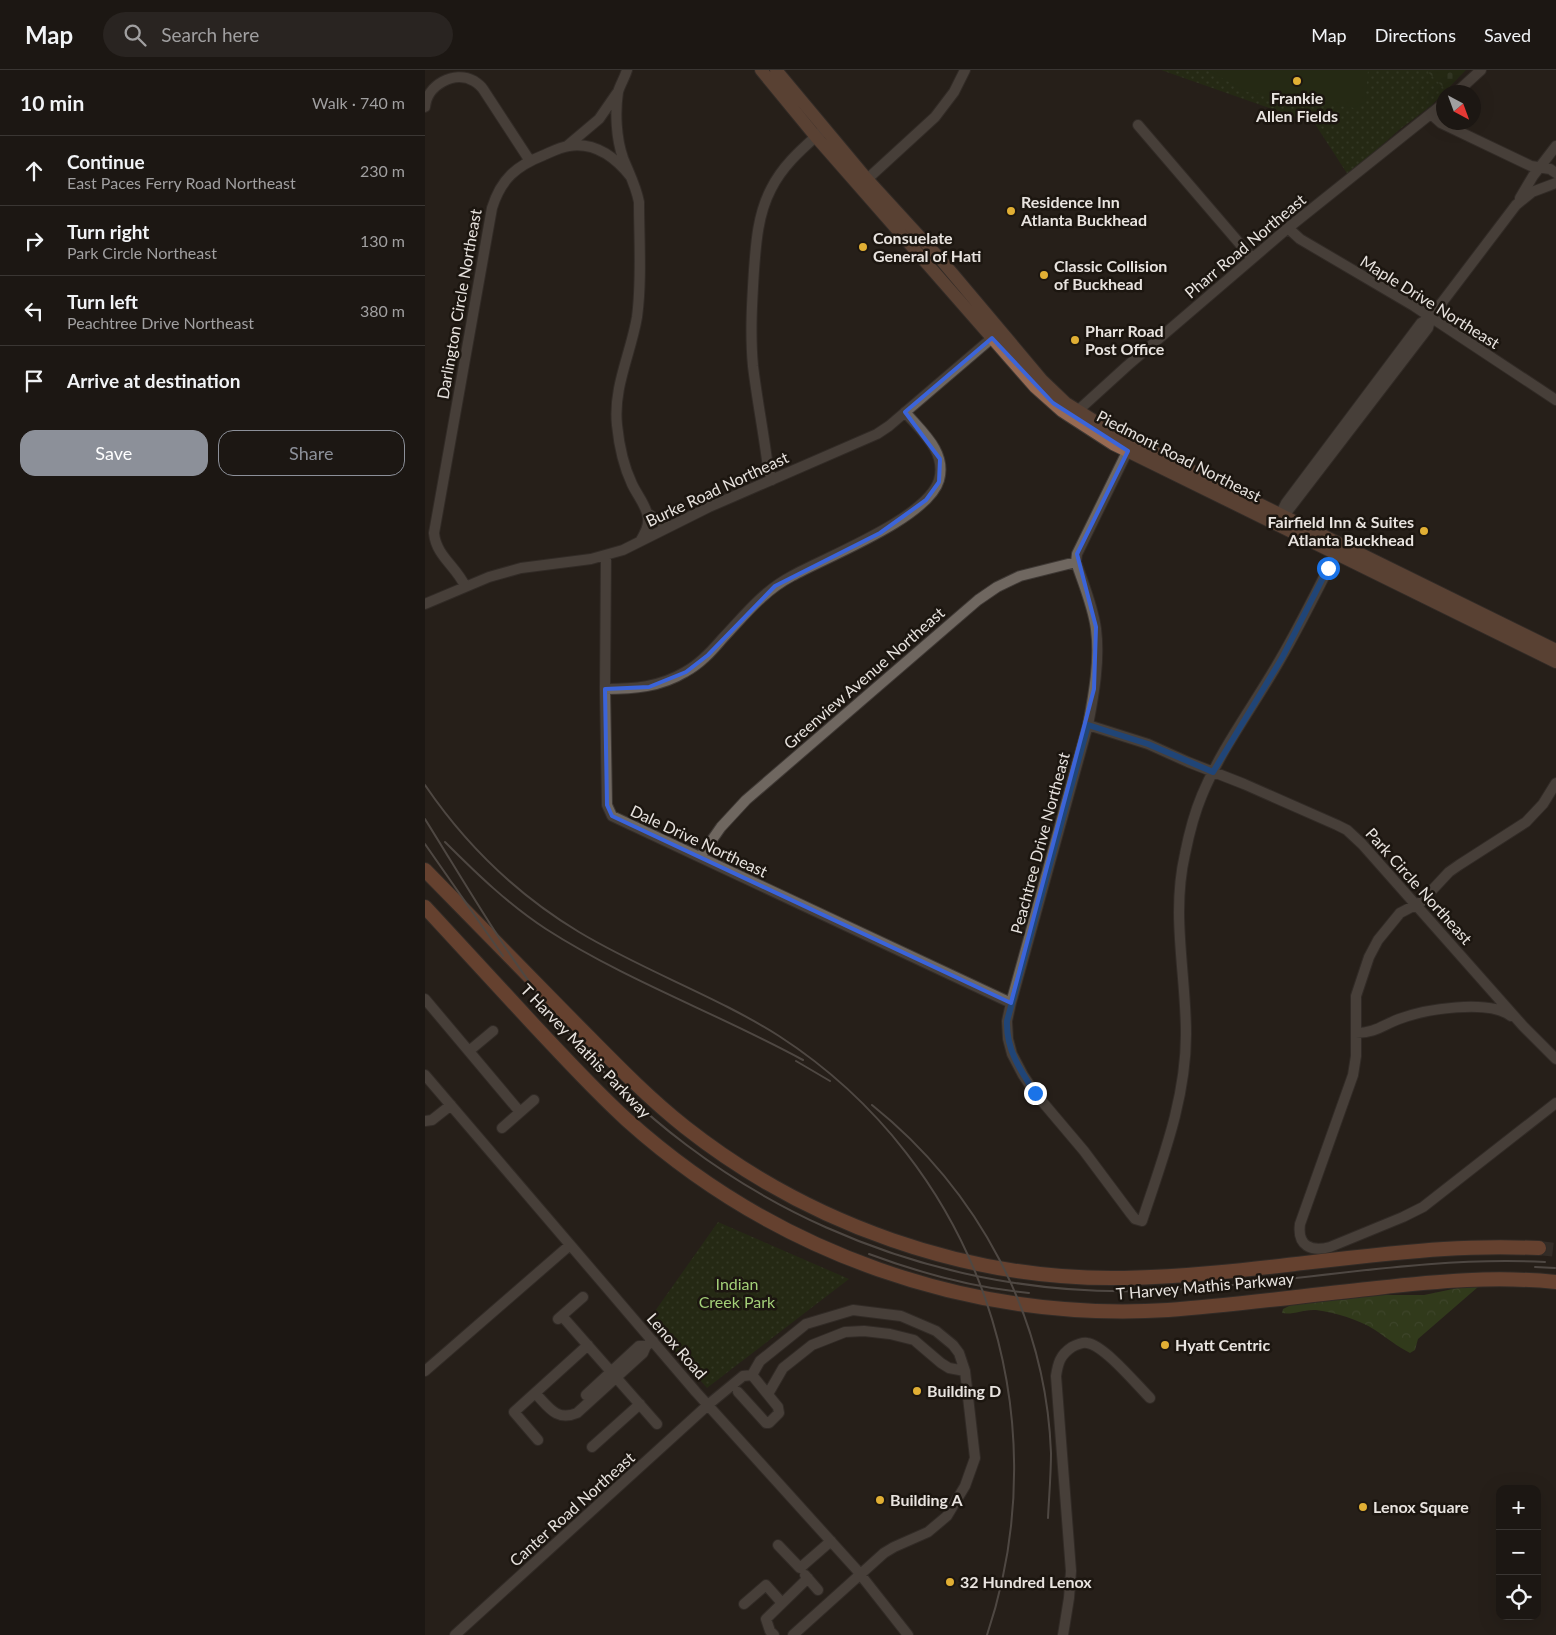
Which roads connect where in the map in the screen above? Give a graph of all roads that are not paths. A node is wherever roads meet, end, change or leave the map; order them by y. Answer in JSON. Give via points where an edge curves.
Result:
{"nodes":[{"id":1,"x":627,"y":70,"type":"edge"},
{"id":2,"x":761,"y":70,"type":"edge"},
{"id":3,"x":777,"y":70,"type":"edge"},
{"id":4,"x":965,"y":70,"type":"edge"},
{"id":5,"x":1481,"y":70,"type":"edge"},
{"id":6,"x":450,"y":74,"type":"edge"},
{"id":7,"x":1465,"y":85,"type":"edge"},
{"id":8,"x":619,"y":90,"type":"junction"},
{"id":9,"x":425,"y":107,"type":"edge"},
{"id":10,"x":1436,"y":110,"type":"edge"},
{"id":11,"x":1431,"y":114,"type":"junction"},
{"id":12,"x":1138,"y":125,"type":"dead end"},
{"id":13,"x":821,"y":133,"type":"junction"},
{"id":14,"x":567,"y":146,"type":"junction"},
{"id":15,"x":1556,"y":146,"type":"edge"},
{"id":16,"x":530,"y":161,"type":"junction"},
{"id":17,"x":1541,"y":167,"type":"junction"},
{"id":18,"x":1556,"y":173,"type":"edge"},
{"id":19,"x":631,"y":177,"type":"junction"},
{"id":20,"x":863,"y":183,"type":"junction"},
{"id":21,"x":1548,"y":186,"type":"edge"},
{"id":22,"x":1516,"y":205,"type":"junction"},
{"id":23,"x":1287,"y":228,"type":"junction"},
{"id":24,"x":1252,"y":258,"type":"junction"},
{"id":25,"x":1431,"y":318,"type":"junction"},
{"id":26,"x":992,"y":338,"type":"junction"},
{"id":27,"x":1556,"y":400,"type":"edge"},
{"id":28,"x":905,"y":412,"type":"junction"},
{"id":29,"x":1075,"y":413,"type":"junction"},
{"id":30,"x":1130,"y":446,"type":"junction"},
{"id":31,"x":772,"y":480,"type":"junction"},
{"id":32,"x":647,"y":512,"type":"junction"},
{"id":33,"x":1280,"y":518,"type":"junction"},
{"id":34,"x":668,"y":527,"type":"junction"},
{"id":35,"x":641,"y":540,"type":"junction"},
{"id":36,"x":1339,"y":549,"type":"junction"},
{"id":37,"x":606,"y":556,"type":"junction"},
{"id":38,"x":1076,"y":562,"type":"junction"},
{"id":39,"x":465,"y":586,"type":"junction"},
{"id":40,"x":425,"y":604,"type":"edge"},
{"id":41,"x":1556,"y":650,"type":"edge"},
{"id":42,"x":1556,"y":662,"type":"edge"},
{"id":43,"x":605,"y":690,"type":"junction"},
{"id":44,"x":1088,"y":725,"type":"junction"},
{"id":45,"x":1213,"y":772,"type":"junction"},
{"id":46,"x":1556,"y":783,"type":"edge"},
{"id":47,"x":700,"y":857,"type":"junction"},
{"id":48,"x":425,"y":870,"type":"edge"},
{"id":49,"x":1417,"y":905,"type":"junction"},
{"id":50,"x":425,"y":907,"type":"edge"},
{"id":51,"x":1011,"y":1003,"type":"junction"},
{"id":52,"x":427,"y":1005,"type":"edge"},
{"id":53,"x":1523,"y":1026,"type":"junction"},
{"id":54,"x":493,"y":1031,"type":"dead end"},
{"id":55,"x":1356,"y":1033,"type":"junction"},
{"id":56,"x":469,"y":1051,"type":"junction"},
{"id":57,"x":1556,"y":1059,"type":"edge"},
{"id":58,"x":425,"y":1075,"type":"edge"},
{"id":59,"x":534,"y":1100,"type":"dead end"},
{"id":60,"x":1556,"y":1103,"type":"edge"},
{"id":61,"x":451,"y":1105,"type":"junction"},
{"id":62,"x":520,"y":1112,"type":"junction"},
{"id":63,"x":425,"y":1121,"type":"edge"},
{"id":64,"x":502,"y":1128,"type":"dead end"},
{"id":65,"x":570,"y":1245,"type":"junction"},
{"id":66,"x":1539,"y":1248,"type":"tunnel mouth"},
{"id":67,"x":1556,"y":1282,"type":"edge"},
{"id":68,"x":583,"y":1297,"type":"dead end"},
{"id":69,"x":842,"y":1313,"type":"junction"},
{"id":70,"x":845,"y":1332,"type":"junction"},
{"id":71,"x":649,"y":1344,"type":"junction"},
{"id":72,"x":588,"y":1346,"type":"junction"},
{"id":73,"x":425,"y":1371,"type":"edge"},
{"id":74,"x":965,"y":1371,"type":"junction"},
{"id":75,"x":614,"y":1375,"type":"junction"},
{"id":76,"x":752,"y":1375,"type":"junction"},
{"id":77,"x":738,"y":1392,"type":"dead end"},
{"id":78,"x":535,"y":1393,"type":"junction"},
{"id":79,"x":768,"y":1394,"type":"junction"},
{"id":80,"x":1150,"y":1398,"type":"dead end"},
{"id":81,"x":640,"y":1404,"type":"junction"},
{"id":82,"x":709,"y":1404,"type":"junction"},
{"id":83,"x":657,"y":1424,"type":"dead end"},
{"id":84,"x":538,"y":1440,"type":"dead end"},
{"id":85,"x":592,"y":1447,"type":"dead end"},
{"id":86,"x":831,"y":1540,"type":"junction"},
{"id":87,"x":778,"y":1545,"type":"dead end"},
{"id":88,"x":799,"y":1568,"type":"junction"},
{"id":89,"x":860,"y":1574,"type":"junction"},
{"id":90,"x":808,"y":1578,"type":"junction"},
{"id":91,"x":818,"y":1590,"type":"dead end"},
{"id":92,"x":783,"y":1603,"type":"junction"},
{"id":93,"x":744,"y":1604,"type":"dead end"},
{"id":94,"x":772,"y":1632,"type":"edge"},
{"id":95,"x":455,"y":1635,"type":"edge"},
{"id":96,"x":779,"y":1635,"type":"edge"},
{"id":97,"x":793,"y":1635,"type":"edge"},
{"id":98,"x":908,"y":1635,"type":"edge"},
{"id":99,"x":1063,"y":1635,"type":"edge"}],
"edges":[{"from":1,"to":8,"type":"street"},
{"from":2,"to":13,"type":"main road","name":"Piedmont Road Northeast"},
{"from":3,"to":13,"type":"main road","name":"Piedmont Road Northeast"},
{"from":4,"to":20,"type":"street","via":[[954,92],[935,117]]},
{"from":5,"to":7,"type":"street"},
{"from":6,"to":9,"type":"street","via":[[429,93]]},
{"from":6,"to":16,"type":"street","via":[[474,81],[483,89]]},
{"from":8,"to":14,"type":"street","name":"Darlington Circle Northeast","via":[[599,119]]},
{"from":8,"to":19,"type":"street","via":[[619,139]]},
{"from":10,"to":11,"type":"street","name":"Pharr Road Northeast"},
{"from":11,"to":17,"type":"street","via":[[1441,123],[1531,166]]},
{"from":11,"to":23,"type":"street","name":"Pharr Road Northeast"},
{"from":12,"to":24,"type":"street"},
{"from":13,"to":20,"type":"main road","name":"Piedmont Road Northeast"},
{"from":13,"to":31,"type":"street","via":[[791,159],[771,188],[756,241],[751,334],[753,366]]},
{"from":14,"to":16,"type":"street","name":"Darlington Circle Northeast"},
{"from":14,"to":19,"type":"street","name":"Darlington Circle Northeast","via":[[585,146],[603,152],[618,162]]},
{"from":15,"to":17,"type":"street"},
{"from":16,"to":39,"type":"street","name":"Darlington Circle Northeast","via":[[507,178],[492,208],[434,533],[438,550],[461,576]]},
{"from":17,"to":18,"type":"street"},
{"from":17,"to":21,"type":"street"},
{"from":17,"to":22,"type":"street"},
{"from":19,"to":32,"type":"street","via":[[639,202],[639,300],[619,388],[617,423],[625,465]]},
{"from":20,"to":26,"type":"main road","name":"Piedmont Road Northeast"},
{"from":20,"to":29,"type":"main road","name":"Piedmont Road Northeast","via":[[942,261],[1042,380]]},
{"from":21,"to":22,"type":"street"},
{"from":22,"to":25,"type":"street"},
{"from":23,"to":24,"type":"street","name":"Pharr Road Northeast"},
{"from":23,"to":25,"type":"street","name":"Maple Drive Northeast"},
{"from":24,"to":29,"type":"street","name":"Pharr Road Northeast"},
{"from":25,"to":27,"type":"street","name":"Maple Drive Northeast"},
{"from":25,"to":33,"type":"street","via":[[1423,335]]},
{"from":26,"to":28,"type":"street","name":"Burke Road Northeast"},
{"from":26,"to":29,"type":"main road","name":"Piedmont Road Northeast","via":[[1035,387],[1061,409]]},
{"from":28,"to":31,"type":"street","name":"Burke Road Northeast","via":[[877,434]]},
{"from":28,"to":43,"type":"street","via":[[934,446],[940,459],[939,482],[926,500],[880,533],[775,586],[708,655],[686,672],[649,687]]},
{"from":29,"to":30,"type":"main road","name":"Piedmont Road Northeast","via":[[1100,425]]},
{"from":30,"to":33,"type":"main road","name":"Piedmont Road Northeast"},
{"from":30,"to":38,"type":"street","via":[[1079,547]]},
{"from":31,"to":34,"type":"street","name":"Burke Road Northeast"},
{"from":32,"to":34,"type":"street"},
{"from":32,"to":35,"type":"street","via":[[648,524]]},
{"from":33,"to":36,"type":"main road","name":"Piedmont Road Northeast"},
{"from":34,"to":35,"type":"street","name":"Burke Road Northeast"},
{"from":35,"to":37,"type":"street","name":"Burke Road Northeast"},
{"from":36,"to":41,"type":"main road","name":"Piedmont Road Northeast"},
{"from":36,"to":42,"type":"main road","name":"Piedmont Road Northeast"},
{"from":36,"to":45,"type":"street","via":[[1282,658]]},
{"from":37,"to":39,"type":"street","name":"Burke Road Northeast","via":[[521,568]]},
{"from":37,"to":43,"type":"street","name":"Dale Drive Northeast"},
{"from":38,"to":44,"type":"street","name":"Peachtree Drive Northeast","via":[[1097,639]]},
{"from":38,"to":47,"type":"street","name":"Greenview Avenue Northeast","via":[[1020,576],[978,600],[746,800]]},
{"from":39,"to":40,"type":"street","name":"Burke Road Northeast"},
{"from":43,"to":47,"type":"street","name":"Dale Drive Northeast","via":[[609,812],[615,818]]},
{"from":44,"to":45,"type":"street","name":"Park Circle Northeast","via":[[1148,744]]},
{"from":44,"to":51,"type":"street","name":"Peachtree Drive Northeast"},
{"from":45,"to":49,"type":"street","name":"Park Circle Northeast","via":[[1347,830]]},
{"from":45,"to":51,"type":"street","name":"Peachtree Drive Northeast","via":[[1193,821],[1180,888],[1178,932],[1186,1034],[1182,1086],[1173,1126],[1142,1221],[1135,1219],[1023,1075],[1008,1039]]},
{"from":46,"to":49,"type":"street","via":[[1526,822],[1459,865]]},
{"from":47,"to":51,"type":"street","name":"Dale Drive Northeast"},
{"from":48,"to":66,"type":"highway","name":"T Harvey Mathis Parkway","via":[[619,1067],[685,1127],[783,1191],[824,1213],[889,1239],[958,1260],[1004,1268],[1050,1275],[1120,1278],[1192,1275],[1444,1249]]},
{"from":49,"to":53,"type":"street","name":"Park Circle Northeast"},
{"from":49,"to":55,"type":"street","via":[[1400,913],[1369,957],[1357,996]]},
{"from":50,"to":67,"type":"highway","name":"T Harvey Mathis Parkway","via":[[572,1066],[665,1152],[724,1195],[787,1232],[894,1276],[950,1292],[1014,1304],[1120,1311],[1195,1308],[1447,1280]]},
{"from":52,"to":56,"type":"street"},
{"from":53,"to":55,"type":"street","via":[[1501,1010],[1472,1006],[1418,1013],[1373,1032]]},
{"from":53,"to":57,"type":"street","name":"Park Circle Northeast"},
{"from":54,"to":56,"type":"street"},
{"from":55,"to":60,"type":"street","via":[[1353,1075],[1300,1224],[1303,1242],[1314,1248],[1330,1247],[1423,1207]]},
{"from":56,"to":62,"type":"street"},
{"from":58,"to":61,"type":"street","name":"Lenox Road"},
{"from":59,"to":62,"type":"street"},
{"from":61,"to":63,"type":"street","via":[[432,1120]]},
{"from":61,"to":65,"type":"street","name":"Lenox Road"},
{"from":62,"to":64,"type":"street"},
{"from":65,"to":71,"type":"street","name":"Lenox Road"},
{"from":65,"to":73,"type":"street"},
{"from":68,"to":72,"type":"street","via":[[560,1317]]},
{"from":69,"to":70,"type":"street"},
{"from":69,"to":74,"type":"street","via":[[853,1310],[901,1316],[936,1331],[953,1344]]},
{"from":69,"to":76,"type":"street","via":[[806,1324],[760,1361]]},
{"from":70,"to":74,"type":"street","via":[[890,1334],[914,1340],[949,1368]]},
{"from":70,"to":79,"type":"street","via":[[812,1346],[783,1368]]},
{"from":71,"to":75,"type":"street","via":[[639,1346]]},
{"from":71,"to":82,"type":"street","name":"Lenox Road"},
{"from":72,"to":75,"type":"street"},
{"from":72,"to":78,"type":"street"},
{"from":74,"to":89,"type":"street","via":[[975,1458],[965,1486],[947,1516],[928,1532],[889,1550]]},
{"from":75,"to":78,"type":"street","via":[[572,1408],[568,1416],[555,1414]]},
{"from":75,"to":81,"type":"street"},
{"from":76,"to":79,"type":"street"},
{"from":76,"to":82,"type":"street","name":"Canter Road Northeast","via":[[743,1376]]},
{"from":77,"to":79,"type":"street","via":[[766,1423],[779,1413]]},
{"from":78,"to":84,"type":"street","via":[[513,1412]]},
{"from":80,"to":99,"type":"street","via":[[1099,1348],[1088,1343],[1073,1346],[1058,1363],[1056,1376],[1071,1571]]},
{"from":81,"to":83,"type":"street"},
{"from":81,"to":85,"type":"street"},
{"from":82,"to":86,"type":"street","name":"Lenox Road"},
{"from":82,"to":95,"type":"street","name":"Canter Road Northeast"},
{"from":86,"to":88,"type":"street"},
{"from":86,"to":89,"type":"street","name":"Lenox Road"},
{"from":87,"to":88,"type":"street"},
{"from":88,"to":90,"type":"street"},
{"from":89,"to":97,"type":"street"},
{"from":89,"to":98,"type":"street","name":"Lenox Road"},
{"from":90,"to":91,"type":"street"},
{"from":90,"to":92,"type":"street"},
{"from":92,"to":93,"type":"street","via":[[766,1585]]},
{"from":92,"to":94,"type":"street","via":[[765,1619]]},
{"from":94,"to":96,"type":"street","via":[[773,1629]]}]}
